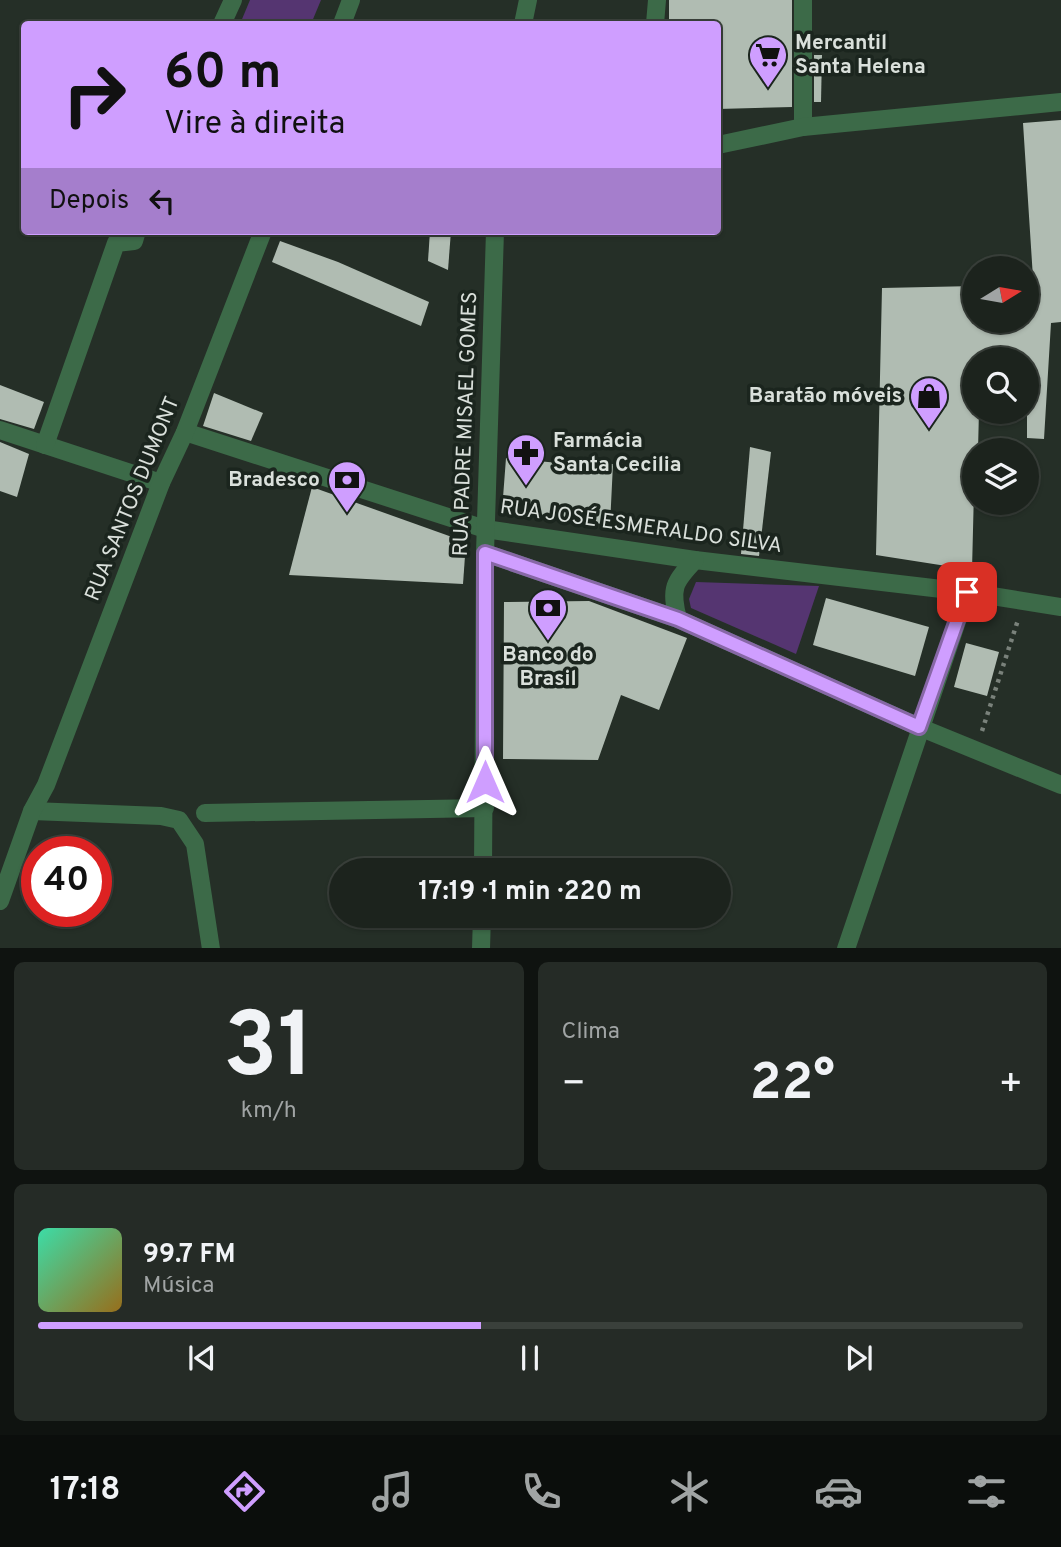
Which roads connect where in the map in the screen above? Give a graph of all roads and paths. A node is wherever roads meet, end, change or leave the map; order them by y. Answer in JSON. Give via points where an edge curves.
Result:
{"nodes":[{"id":1,"x":233,"y":0,"type":"edge"},
{"id":2,"x":351,"y":0,"type":"edge"},
{"id":3,"x":528,"y":0,"type":"edge"},
{"id":4,"x":657,"y":0,"type":"edge"},
{"id":5,"x":803,"y":0,"type":"edge"},
{"id":6,"x":223,"y":21,"type":"edge"},
{"id":7,"x":343,"y":21,"type":"edge"},
{"id":8,"x":524,"y":21,"type":"edge"},
{"id":9,"x":655,"y":21,"type":"edge"},
{"id":10,"x":1061,"y":102,"type":"edge"},
{"id":11,"x":803,"y":127,"type":"junction"},
{"id":12,"x":721,"y":144,"type":"edge"},
{"id":13,"x":136,"y":235,"type":"edge"},
{"id":14,"x":261,"y":235,"type":"edge"},
{"id":15,"x":495,"y":235,"type":"edge"},
{"id":16,"x":0,"y":430,"type":"edge"},
{"id":17,"x":185,"y":432,"type":"junction"},
{"id":18,"x":45,"y":446,"type":"junction"},
{"id":19,"x":161,"y":483,"type":"junction"},
{"id":20,"x":485,"y":529,"type":"junction"},
{"id":21,"x":485,"y":553,"type":"junction"},
{"id":22,"x":695,"y":560,"type":"junction"},
{"id":23,"x":967,"y":592,"type":"junction"},
{"id":24,"x":1024,"y":602,"type":"junction"},
{"id":25,"x":1061,"y":607,"type":"edge"},
{"id":26,"x":678,"y":619,"type":"junction"},
{"id":27,"x":919,"y":727,"type":"junction"},
{"id":28,"x":975,"y":751,"type":"junction"},
{"id":29,"x":1061,"y":785,"type":"edge"},
{"id":30,"x":485,"y":808,"type":"junction"},
{"id":31,"x":32,"y":811,"type":"junction"},
{"id":32,"x":205,"y":813,"type":"dead end"},
{"id":33,"x":483,"y":858,"type":"edge"},
{"id":34,"x":0,"y":901,"type":"edge"},
{"id":35,"x":482,"y":928,"type":"edge"},
{"id":36,"x":211,"y":948,"type":"edge"},
{"id":37,"x":481,"y":948,"type":"edge"},
{"id":38,"x":846,"y":948,"type":"edge"}],
"edges":[{"from":1,"to":6,"type":"street"},
{"from":2,"to":7,"type":"street"},
{"from":3,"to":8,"type":"street"},
{"from":4,"to":9,"type":"street"},
{"from":5,"to":11,"type":"street"},
{"from":10,"to":11,"type":"street"},
{"from":11,"to":12,"type":"street"},
{"from":13,"to":18,"type":"street","via":[[134,240],[117,243]]},
{"from":14,"to":17,"type":"street","name":"RUA SANTOS DUMONT"},
{"from":15,"to":20,"type":"street","name":"RUA PADRE MISAEL GOMES"},
{"from":16,"to":18,"type":"street"},
{"from":17,"to":19,"type":"street","name":"RUA SANTOS DUMONT"},
{"from":17,"to":20,"type":"street","name":"RUA JOSÉ ESMERALDO SILVA"},
{"from":18,"to":19,"type":"street"},
{"from":19,"to":31,"type":"street","name":"RUA SANTOS DUMONT","via":[[46,785]]},
{"from":20,"to":21,"type":"street","name":"RUA PADRE MISAEL GOMES"},
{"from":20,"to":22,"type":"street","name":"RUA JOSÉ ESMERALDO SILVA"},
{"from":21,"to":26,"type":"street"},
{"from":21,"to":30,"type":"street","name":"RUA PADRE MISAEL GOMES"},
{"from":22,"to":23,"type":"street","name":"RUA JOSÉ ESMERALDO SILVA"},
{"from":22,"to":26,"type":"street","via":[[672,591]]},
{"from":23,"to":24,"type":"street","name":"RUA JOSÉ ESMERALDO SILVA"},
{"from":23,"to":27,"type":"street"},
{"from":24,"to":25,"type":"street","name":"RUA JOSÉ ESMERALDO SILVA"},
{"from":24,"to":28,"type":"path"},
{"from":26,"to":27,"type":"street"},
{"from":27,"to":28,"type":"street"},
{"from":27,"to":38,"type":"street"},
{"from":28,"to":29,"type":"street"},
{"from":30,"to":32,"type":"street"},
{"from":30,"to":33,"type":"street","name":"RUA PADRE MISAEL GOMES"},
{"from":31,"to":34,"type":"street","name":"RUA SANTOS DUMONT"},
{"from":31,"to":36,"type":"street","via":[[179,820],[195,844]]},
{"from":35,"to":37,"type":"street"}]}
